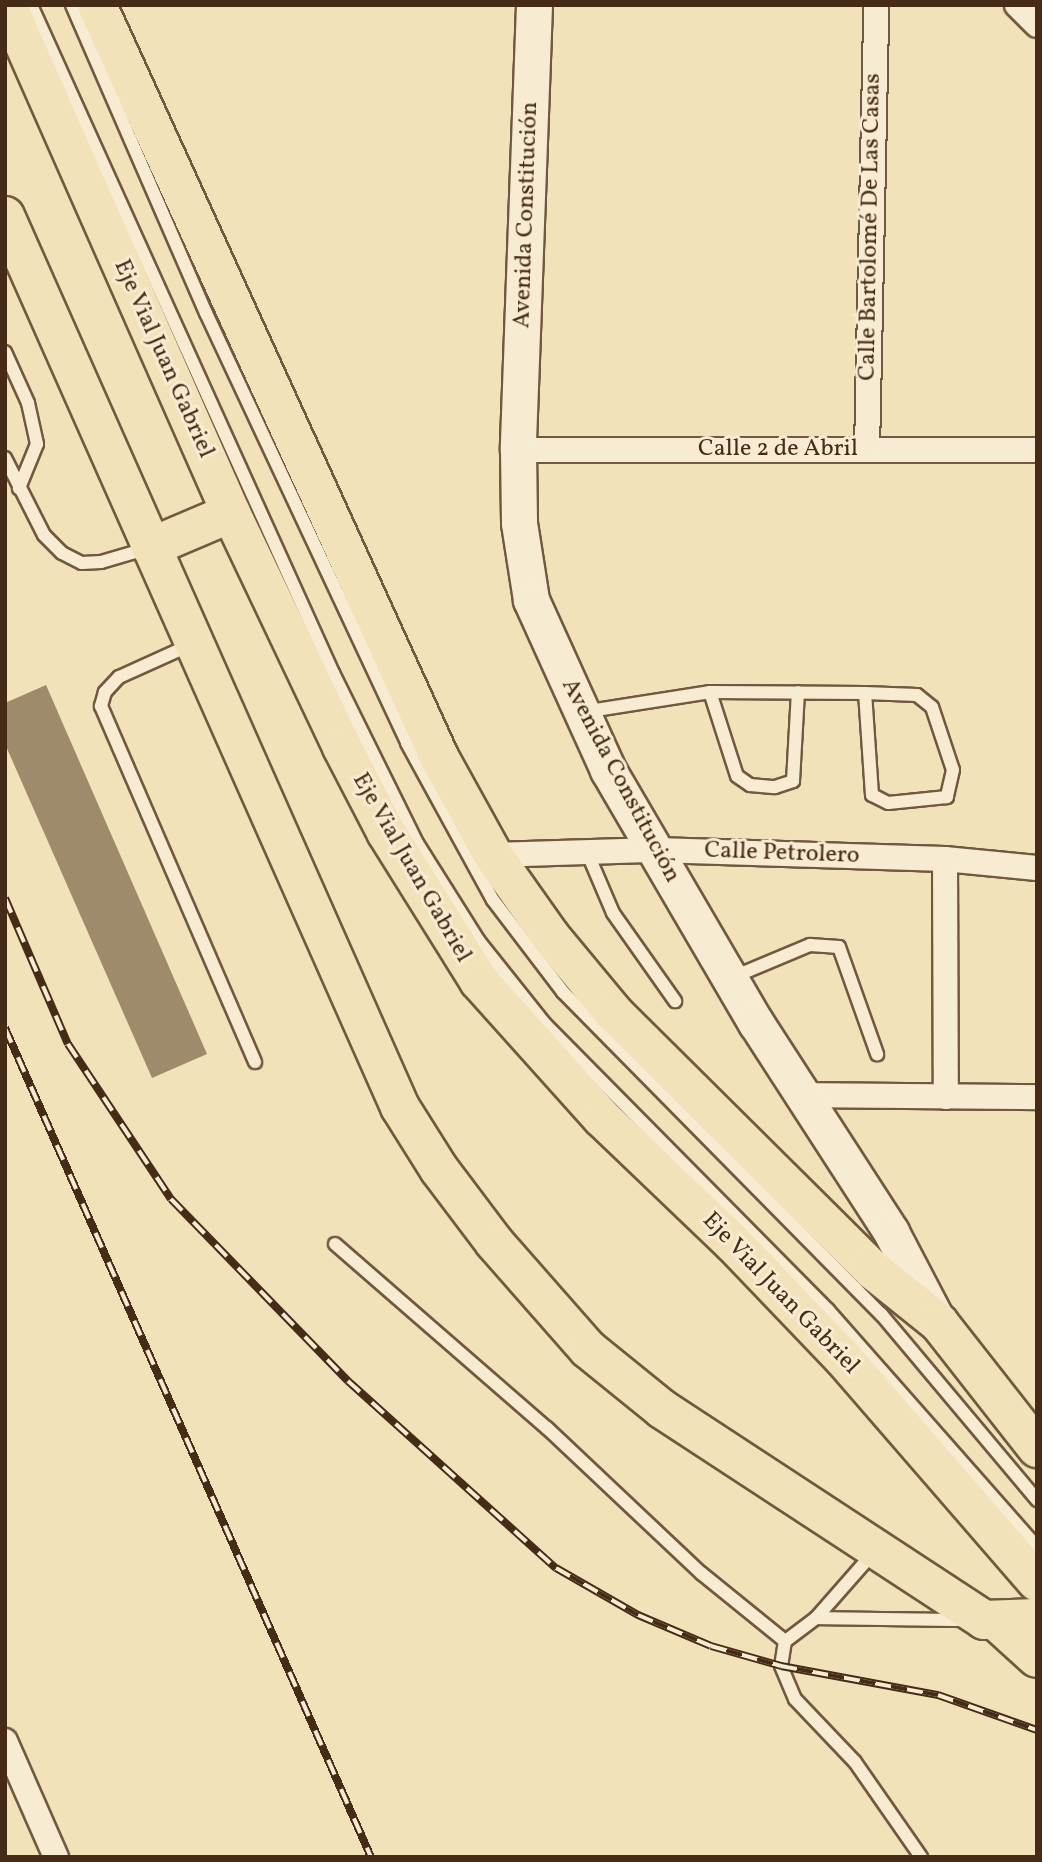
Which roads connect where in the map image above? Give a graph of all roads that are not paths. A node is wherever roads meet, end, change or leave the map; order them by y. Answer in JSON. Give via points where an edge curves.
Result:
{"nodes":[{"id":1,"x":7,"y":5,"type":"edge"},
{"id":2,"x":31,"y":5,"type":"edge"},
{"id":3,"x":72,"y":5,"type":"edge"},
{"id":4,"x":97,"y":5,"type":"edge"},
{"id":5,"x":534,"y":5,"type":"edge"},
{"id":6,"x":876,"y":5,"type":"edge"},
{"id":7,"x":1017,"y":5,"type":"edge"},
{"id":8,"x":1037,"y":25,"type":"edge"},
{"id":9,"x":5,"y":216,"type":"edge"},
{"id":10,"x":5,"y":352,"type":"edge"},
{"id":11,"x":518,"y":450,"type":"junction"},
{"id":12,"x":867,"y":450,"type":"junction"},
{"id":13,"x":1037,"y":450,"type":"edge"},
{"id":14,"x":5,"y":458,"type":"edge"},
{"id":15,"x":19,"y":488,"type":"junction"},
{"id":16,"x":231,"y":513,"type":"junction"},
{"id":17,"x":151,"y":547,"type":"junction"},
{"id":18,"x":194,"y":644,"type":"junction"},
{"id":19,"x":710,"y":692,"type":"junction"},
{"id":20,"x":798,"y":692,"type":"junction"},
{"id":21,"x":865,"y":693,"type":"junction"},
{"id":22,"x":579,"y":712,"type":"junction"},
{"id":23,"x":656,"y":850,"type":"junction"},
{"id":24,"x":587,"y":852,"type":"junction"},
{"id":25,"x":493,"y":855,"type":"junction"},
{"id":26,"x":945,"y":859,"type":"junction"},
{"id":27,"x":1037,"y":868,"type":"edge"},
{"id":28,"x":730,"y":978,"type":"junction"},
{"id":29,"x":675,"y":1001,"type":"dead end"},
{"id":30,"x":877,"y":1054,"type":"dead end"},
{"id":31,"x":254,"y":1062,"type":"dead end"},
{"id":32,"x":803,"y":1095,"type":"junction"},
{"id":33,"x":946,"y":1097,"type":"junction"},
{"id":34,"x":1037,"y":1097,"type":"edge"},
{"id":35,"x":335,"y":1244,"type":"dead end"},
{"id":36,"x":939,"y":1323,"type":"junction"},
{"id":37,"x":1037,"y":1448,"type":"edge"},
{"id":38,"x":1037,"y":1500,"type":"edge"},
{"id":39,"x":1037,"y":1546,"type":"edge"},
{"id":40,"x":877,"y":1549,"type":"junction"},
{"id":41,"x":1037,"y":1582,"type":"edge"},
{"id":42,"x":816,"y":1618,"type":"junction"},
{"id":43,"x":1037,"y":1618,"type":"edge"},
{"id":44,"x":990,"y":1621,"type":"junction"},
{"id":45,"x":785,"y":1642,"type":"junction"},
{"id":46,"x":1037,"y":1658,"type":"edge"},
{"id":47,"x":5,"y":1741,"type":"edge"},
{"id":48,"x":56,"y":1857,"type":"edge"},
{"id":49,"x":921,"y":1857,"type":"edge"}],
"edges":[{"from":1,"to":16,"type":"main road","name":"Eje Vial Juan Gabriel"},
{"from":2,"to":39,"type":"lane","via":[[333,673],[417,843],[478,940],[545,1024],[828,1310]]},
{"from":3,"to":38,"type":"lane","via":[[206,313],[407,743],[493,900],[563,992],[881,1314]]},
{"from":4,"to":25,"type":"main road","via":[[439,757]]},
{"from":5,"to":11,"type":"street","name":"Avenida Constitución"},
{"from":6,"to":12,"type":"street","name":"Calle Bartolomé De Las Casas"},
{"from":7,"to":8,"type":"street"},
{"from":9,"to":17,"type":"main road"},
{"from":10,"to":15,"type":"lane","via":[[28,403],[37,444]]},
{"from":11,"to":12,"type":"street","name":"Calle 2 de Abril"},
{"from":11,"to":22,"type":"street","name":"Avenida Constitución","via":[[526,578]]},
{"from":12,"to":13,"type":"street","name":"Calle 2 de Abril"},
{"from":14,"to":15,"type":"lane"},
{"from":15,"to":17,"type":"lane","via":[[44,535],[82,563]]},
{"from":16,"to":17,"type":"main road"},
{"from":16,"to":41,"type":"main road","name":"Eje Vial Juan Gabriel","via":[[386,832],[479,981],[602,1118],[733,1243],[843,1358]]},
{"from":17,"to":18,"type":"main road"},
{"from":18,"to":31,"type":"lane","via":[[119,677],[105,692],[101,706]]},
{"from":18,"to":40,"type":"main road","via":[[400,1107],[494,1242],[588,1349],[662,1409]]},
{"from":19,"to":20,"type":"lane"},
{"from":19,"to":20,"type":"lane","via":[[737,776],[750,785],[775,787],[793,781]]},
{"from":19,"to":22,"type":"lane"},
{"from":20,"to":21,"type":"lane"},
{"from":21,"to":21,"type":"lane","via":[[872,795],[888,803],[947,797],[955,779],[926,699]]},
{"from":22,"to":23,"type":"street","name":"Avenida Constitución"},
{"from":23,"to":24,"type":"street","name":"Calle Petrolero"},
{"from":23,"to":26,"type":"street","name":"Calle Petrolero"},
{"from":23,"to":28,"type":"street","name":"Avenida Constitución"},
{"from":24,"to":25,"type":"street","name":"Calle Petrolero"},
{"from":24,"to":29,"type":"lane","via":[[613,913]]},
{"from":25,"to":36,"type":"main road","via":[[551,937],[624,1023],[873,1270]]},
{"from":26,"to":27,"type":"street","name":"Calle Petrolero"},
{"from":26,"to":33,"type":"street"},
{"from":28,"to":30,"type":"lane","via":[[810,945],[839,947]]},
{"from":28,"to":32,"type":"street","name":"Avenida Constitución"},
{"from":32,"to":33,"type":"street"},
{"from":32,"to":36,"type":"street","name":"Avenida Constitución","via":[[891,1232]]},
{"from":33,"to":34,"type":"street"},
{"from":35,"to":45,"type":"lane"},
{"from":36,"to":37,"type":"main road"},
{"from":40,"to":42,"type":"lane"},
{"from":40,"to":44,"type":"main road"},
{"from":42,"to":44,"type":"lane"},
{"from":42,"to":45,"type":"lane"},
{"from":43,"to":44,"type":"main road"},
{"from":44,"to":46,"type":"main road"},
{"from":45,"to":49,"type":"lane","via":[[784,1682],[855,1762]]},
{"from":47,"to":48,"type":"street"}]}
